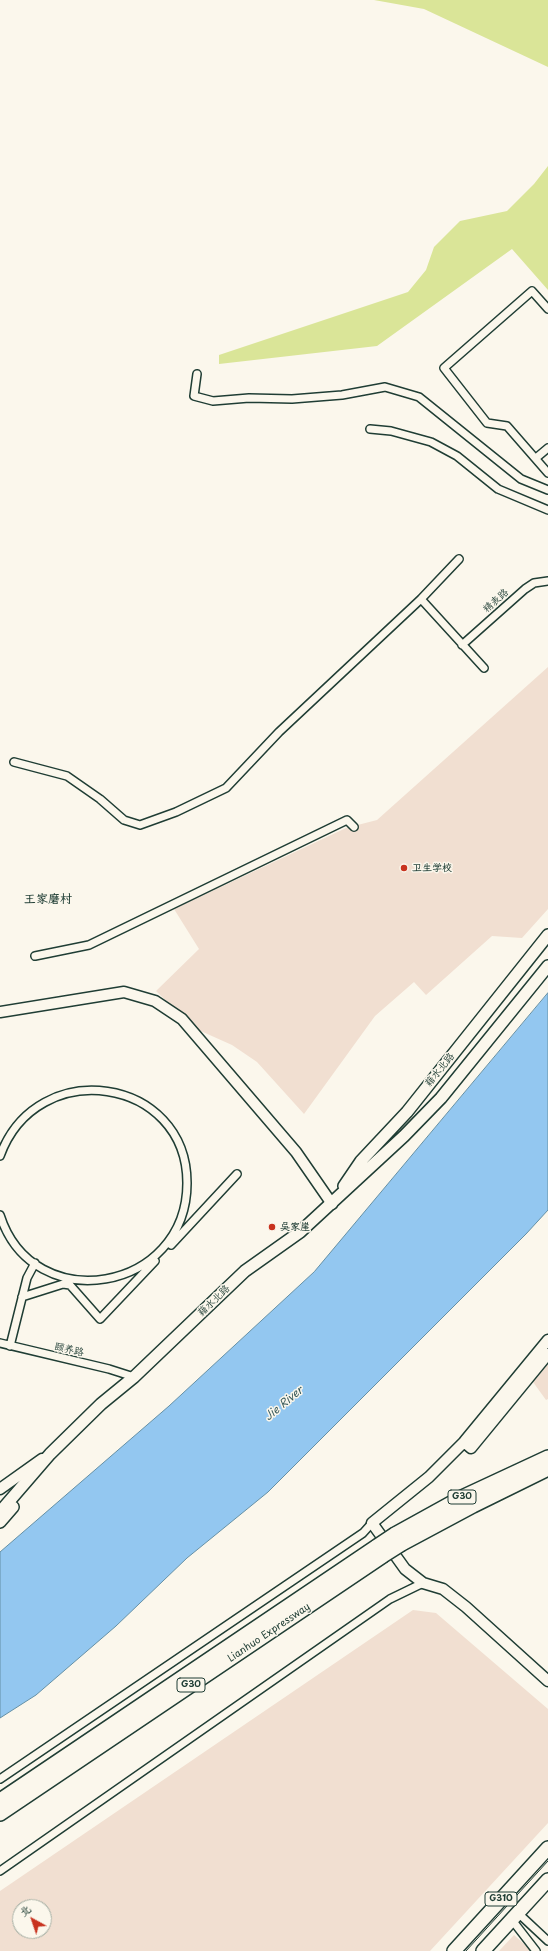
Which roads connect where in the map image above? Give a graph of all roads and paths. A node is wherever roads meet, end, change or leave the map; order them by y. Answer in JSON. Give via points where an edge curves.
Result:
{"nodes":[{"id":1,"x":548,"y":309,"type":"edge"},
{"id":2,"x":197,"y":374,"type":"dead end"},
{"id":3,"x":370,"y":429,"type":"dead end"},
{"id":4,"x":548,"y":448,"type":"edge"},
{"id":5,"x":536,"y":458,"type":"junction"},
{"id":6,"x":548,"y":473,"type":"edge"},
{"id":7,"x":548,"y":490,"type":"edge"},
{"id":8,"x":548,"y":510,"type":"edge"},
{"id":9,"x":459,"y":559,"type":"dead end"},
{"id":10,"x":548,"y":581,"type":"edge"},
{"id":11,"x":421,"y":599,"type":"junction"},
{"id":12,"x":462,"y":645,"type":"junction"},
{"id":13,"x":484,"y":668,"type":"dead end"},
{"id":14,"x":14,"y":762,"type":"dead end"},
{"id":15,"x":354,"y":827,"type":"dead end"},
{"id":16,"x":548,"y":935,"type":"edge"},
{"id":17,"x":35,"y":956,"type":"dead end"},
{"id":18,"x":548,"y":966,"type":"edge"},
{"id":19,"x":0,"y":1012,"type":"edge"},
{"id":20,"x":0,"y":1156,"type":"edge"},
{"id":21,"x":237,"y":1174,"type":"dead end"},
{"id":22,"x":332,"y":1204,"type":"junction"},
{"id":23,"x":0,"y":1215,"type":"edge"},
{"id":24,"x":35,"y":1263,"type":"junction"},
{"id":25,"x":22,"y":1297,"type":"junction"},
{"id":26,"x":548,"y":1340,"type":"edge"},
{"id":27,"x":0,"y":1344,"type":"edge"},
{"id":28,"x":10,"y":1346,"type":"junction"},
{"id":29,"x":548,"y":1354,"type":"edge"},
{"id":30,"x":134,"y":1377,"type":"junction"},
{"id":31,"x":101,"y":1404,"type":"junction"},
{"id":32,"x":464,"y":1442,"type":"junction"},
{"id":33,"x":50,"y":1454,"type":"junction"},
{"id":34,"x":542,"y":1465,"type":"edge"},
{"id":35,"x":0,"y":1489,"type":"edge"},
{"id":36,"x":0,"y":1512,"type":"edge"},
{"id":37,"x":0,"y":1522,"type":"edge"},
{"id":38,"x":372,"y":1523,"type":"junction"},
{"id":39,"x":380,"y":1551,"type":"junction"},
{"id":40,"x":424,"y":1583,"type":"junction"},
{"id":41,"x":548,"y":1680,"type":"edge"},
{"id":42,"x":0,"y":1779,"type":"edge"},
{"id":43,"x":0,"y":1800,"type":"edge"},
{"id":44,"x":0,"y":1814,"type":"edge"},
{"id":45,"x":548,"y":1848,"type":"edge"},
{"id":46,"x":0,"y":1871,"type":"edge"},
{"id":47,"x":548,"y":1880,"type":"edge"},
{"id":48,"x":515,"y":1917,"type":"junction"},
{"id":49,"x":548,"y":1941,"type":"edge"},
{"id":50,"x":454,"y":1951,"type":"edge"},
{"id":51,"x":484,"y":1951,"type":"edge"},
{"id":52,"x":536,"y":1951,"type":"edge"}],
"edges":[{"from":1,"to":5,"type":"street","via":[[532,291],[444,368],[487,423],[507,426]]},
{"from":2,"to":7,"type":"street","via":[[194,396],[213,401],[342,396],[385,387],[419,397],[521,479]]},
{"from":3,"to":8,"type":"street","via":[[391,431],[431,442],[457,456],[498,489]]},
{"from":4,"to":5,"type":"street"},
{"from":5,"to":6,"type":"street"},
{"from":9,"to":11,"type":"street"},
{"from":10,"to":12,"type":"street","name":"精表路","via":[[534,583],[525,589]]},
{"from":11,"to":12,"type":"street"},
{"from":11,"to":14,"type":"street","via":[[279,732],[226,788],[176,812],[140,825],[129,822],[67,776]]},
{"from":12,"to":13,"type":"street"},
{"from":15,"to":17,"type":"street","via":[[347,820],[89,945]]},
{"from":16,"to":22,"type":"main road","name":"藉水北路","via":[[407,1112],[361,1161]]},
{"from":18,"to":22,"type":"main road","name":"藉水北路","via":[[441,1098]]},
{"from":19,"to":22,"type":"main road","via":[[124,992],[155,1002],[182,1019],[296,1152]]},
{"from":20,"to":24,"type":"street","via":[[13,1130],[35,1108],[63,1094],[93,1089],[124,1095],[147,1107],[166,1125],[181,1152],[187,1182],[183,1213],[169,1241],[147,1263],[120,1277],[89,1281],[58,1276]]},
{"from":21,"to":25,"type":"street","via":[[100,1319],[70,1285],[64,1284]]},
{"from":22,"to":30,"type":"main road","name":"藉水北路","via":[[300,1232],[245,1271]]},
{"from":23,"to":24,"type":"street","via":[[13,1242]]},
{"from":24,"to":25,"type":"street","via":[[27,1278]]},
{"from":25,"to":28,"type":"street"},
{"from":26,"to":32,"type":"main road"},
{"from":27,"to":28,"type":"street","name":"颐养路"},
{"from":28,"to":30,"type":"street","name":"颐养路"},
{"from":29,"to":32,"type":"main road","via":[[470,1448]]},
{"from":30,"to":31,"type":"main road","name":"藉水北路"},
{"from":31,"to":33,"type":"main road","name":"藉水北路"},
{"from":31,"to":37,"type":"main road","name":"藉水北路"},
{"from":32,"to":38,"type":"main road","via":[[429,1477]]},
{"from":33,"to":35,"type":"main road"},
{"from":33,"to":36,"type":"main road","name":"藉水北路"},
{"from":34,"to":39,"type":"highway","name":"Lianhuo Expressway","number":"G30","bridge":true},
{"from":38,"to":40,"type":"main road","via":[[405,1570]]},
{"from":38,"to":42,"type":"street","via":[[363,1533]]},
{"from":39,"to":43,"type":"highway","name":"Lianhuo Expressway","number":"G30"},
{"from":39,"to":44,"type":"highway","name":"Lianhuo Expressway","number":"G30"},
{"from":40,"to":41,"type":"main road","via":[[443,1589]]},
{"from":40,"to":46,"type":"street","via":[[390,1599]]},
{"from":45,"to":50,"type":"highway","number":"G310"},
{"from":47,"to":48,"type":"highway","number":"G310"},
{"from":48,"to":49,"type":"street"},
{"from":48,"to":51,"type":"highway","number":"G310"},
{"from":48,"to":52,"type":"street"}]}
